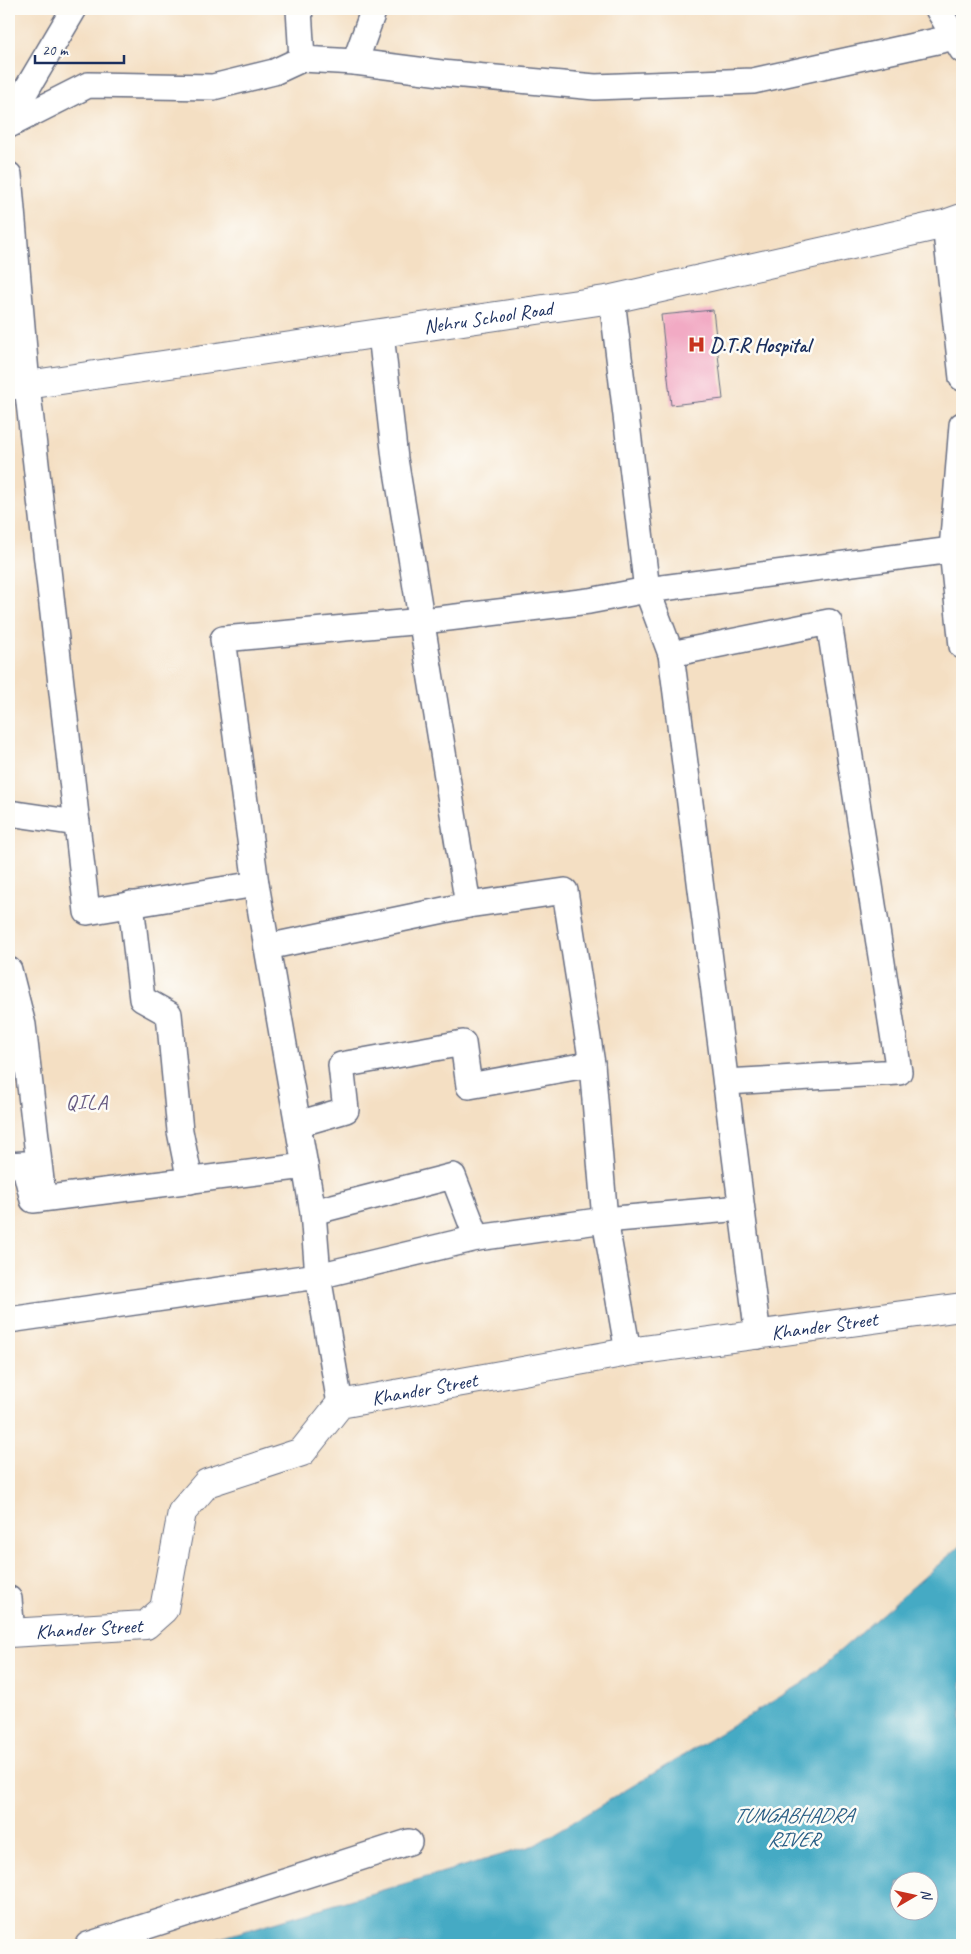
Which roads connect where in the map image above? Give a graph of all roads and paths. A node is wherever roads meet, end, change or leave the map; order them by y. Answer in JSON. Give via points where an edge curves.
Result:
{"nodes":[{"id":1,"x":74,"y":9,"type":"edge"},
{"id":2,"x":299,"y":9,"type":"edge"},
{"id":3,"x":374,"y":9,"type":"edge"},
{"id":4,"x":938,"y":9,"type":"edge"},
{"id":5,"x":958,"y":44,"type":"edge"},
{"id":6,"x":302,"y":59,"type":"junction"},
{"id":7,"x":355,"y":62,"type":"junction"},
{"id":8,"x":9,"y":119,"type":"edge"},
{"id":9,"x":9,"y":125,"type":"edge"},
{"id":10,"x":9,"y":175,"type":"edge"},
{"id":11,"x":954,"y":221,"type":"edge"},
{"id":12,"x":612,"y":299,"type":"junction"},
{"id":13,"x":380,"y":334,"type":"junction"},
{"id":14,"x":962,"y":378,"type":"edge"},
{"id":15,"x":18,"y":385,"type":"edge"},
{"id":16,"x":962,"y":425,"type":"edge"},
{"id":17,"x":952,"y":550,"type":"junction"},
{"id":18,"x":647,"y":590,"type":"junction"},
{"id":19,"x":422,"y":621,"type":"junction"},
{"id":20,"x":962,"y":646,"type":"edge"},
{"id":21,"x":671,"y":654,"type":"junction"},
{"id":22,"x":9,"y":813,"type":"edge"},
{"id":23,"x":77,"y":823,"type":"junction"},
{"id":24,"x":256,"y":884,"type":"junction"},
{"id":25,"x":131,"y":904,"type":"junction"},
{"id":26,"x":468,"y":905,"type":"junction"},
{"id":27,"x":267,"y":947,"type":"junction"},
{"id":28,"x":9,"y":970,"type":"edge"},
{"id":29,"x":592,"y":1064,"type":"junction"},
{"id":30,"x":726,"y":1082,"type":"junction"},
{"id":31,"x":298,"y":1124,"type":"junction"},
{"id":32,"x":9,"y":1165,"type":"edge"},
{"id":33,"x":305,"y":1166,"type":"junction"},
{"id":34,"x":190,"y":1181,"type":"junction"},
{"id":35,"x":44,"y":1198,"type":"junction"},
{"id":36,"x":742,"y":1208,"type":"junction"},
{"id":37,"x":313,"y":1212,"type":"junction"},
{"id":38,"x":605,"y":1220,"type":"junction"},
{"id":39,"x":477,"y":1238,"type":"junction"},
{"id":40,"x":318,"y":1276,"type":"junction"},
{"id":41,"x":962,"y":1307,"type":"edge"},
{"id":42,"x":9,"y":1320,"type":"edge"},
{"id":43,"x":758,"y":1336,"type":"junction"},
{"id":44,"x":628,"y":1352,"type":"junction"},
{"id":45,"x":340,"y":1404,"type":"junction"},
{"id":46,"x":9,"y":1599,"type":"edge"},
{"id":47,"x":10,"y":1633,"type":"edge"},
{"id":48,"x":409,"y":1842,"type":"dead end"},
{"id":49,"x":88,"y":1945,"type":"edge"}],
"edges":[{"from":1,"to":8,"type":"street"},
{"from":2,"to":6,"type":"street"},
{"from":3,"to":7,"type":"street"},
{"from":4,"to":5,"type":"street"},
{"from":5,"to":7,"type":"street","via":[[744,81],[595,87]]},
{"from":6,"to":7,"type":"street"},
{"from":6,"to":9,"type":"street","via":[[274,72],[213,86],[88,84]]},
{"from":10,"to":15,"type":"street"},
{"from":11,"to":12,"type":"street","name":"Nehru School Road"},
{"from":11,"to":14,"type":"street"},
{"from":12,"to":13,"type":"street","name":"Nehru School Road"},
{"from":12,"to":18,"type":"street"},
{"from":13,"to":15,"type":"street","name":"Nehru School Road"},
{"from":13,"to":19,"type":"street","via":[[395,459]]},
{"from":15,"to":23,"type":"street"},
{"from":16,"to":17,"type":"street"},
{"from":17,"to":18,"type":"street"},
{"from":17,"to":20,"type":"street"},
{"from":18,"to":19,"type":"street","via":[[589,601]]},
{"from":18,"to":21,"type":"street"},
{"from":19,"to":24,"type":"street","via":[[223,639]]},
{"from":19,"to":26,"type":"street"},
{"from":21,"to":30,"type":"street"},
{"from":21,"to":30,"type":"street","via":[[829,622],[898,1072]]},
{"from":22,"to":23,"type":"street"},
{"from":23,"to":25,"type":"street","via":[[87,912]]},
{"from":24,"to":25,"type":"street"},
{"from":24,"to":27,"type":"street"},
{"from":25,"to":34,"type":"street","via":[[142,999],[169,1014],[180,1131]]},
{"from":26,"to":27,"type":"street"},
{"from":26,"to":29,"type":"street","via":[[565,891]]},
{"from":27,"to":31,"type":"street"},
{"from":28,"to":35,"type":"street","via":[[23,1025]]},
{"from":29,"to":31,"type":"street","via":[[469,1086],[463,1043],[341,1065],[346,1110]]},
{"from":29,"to":38,"type":"street"},
{"from":30,"to":36,"type":"street"},
{"from":31,"to":33,"type":"street"},
{"from":32,"to":35,"type":"street","via":[[24,1164],[33,1200]]},
{"from":33,"to":34,"type":"street"},
{"from":33,"to":37,"type":"street"},
{"from":34,"to":35,"type":"street"},
{"from":36,"to":38,"type":"street"},
{"from":36,"to":43,"type":"street"},
{"from":37,"to":39,"type":"street","via":[[453,1176]]},
{"from":37,"to":40,"type":"street"},
{"from":38,"to":39,"type":"street"},
{"from":38,"to":44,"type":"street"},
{"from":39,"to":40,"type":"street"},
{"from":40,"to":42,"type":"street"},
{"from":40,"to":45,"type":"street"},
{"from":41,"to":43,"type":"street","name":"Khander Street"},
{"from":43,"to":44,"type":"street","name":"Khander Street"},
{"from":44,"to":45,"type":"street","name":"Khander Street"},
{"from":45,"to":47,"type":"street","name":"Khander Street","via":[[302,1452],[207,1483],[182,1512],[164,1609],[146,1625]]},
{"from":46,"to":47,"type":"street"},
{"from":48,"to":49,"type":"street"}]}
